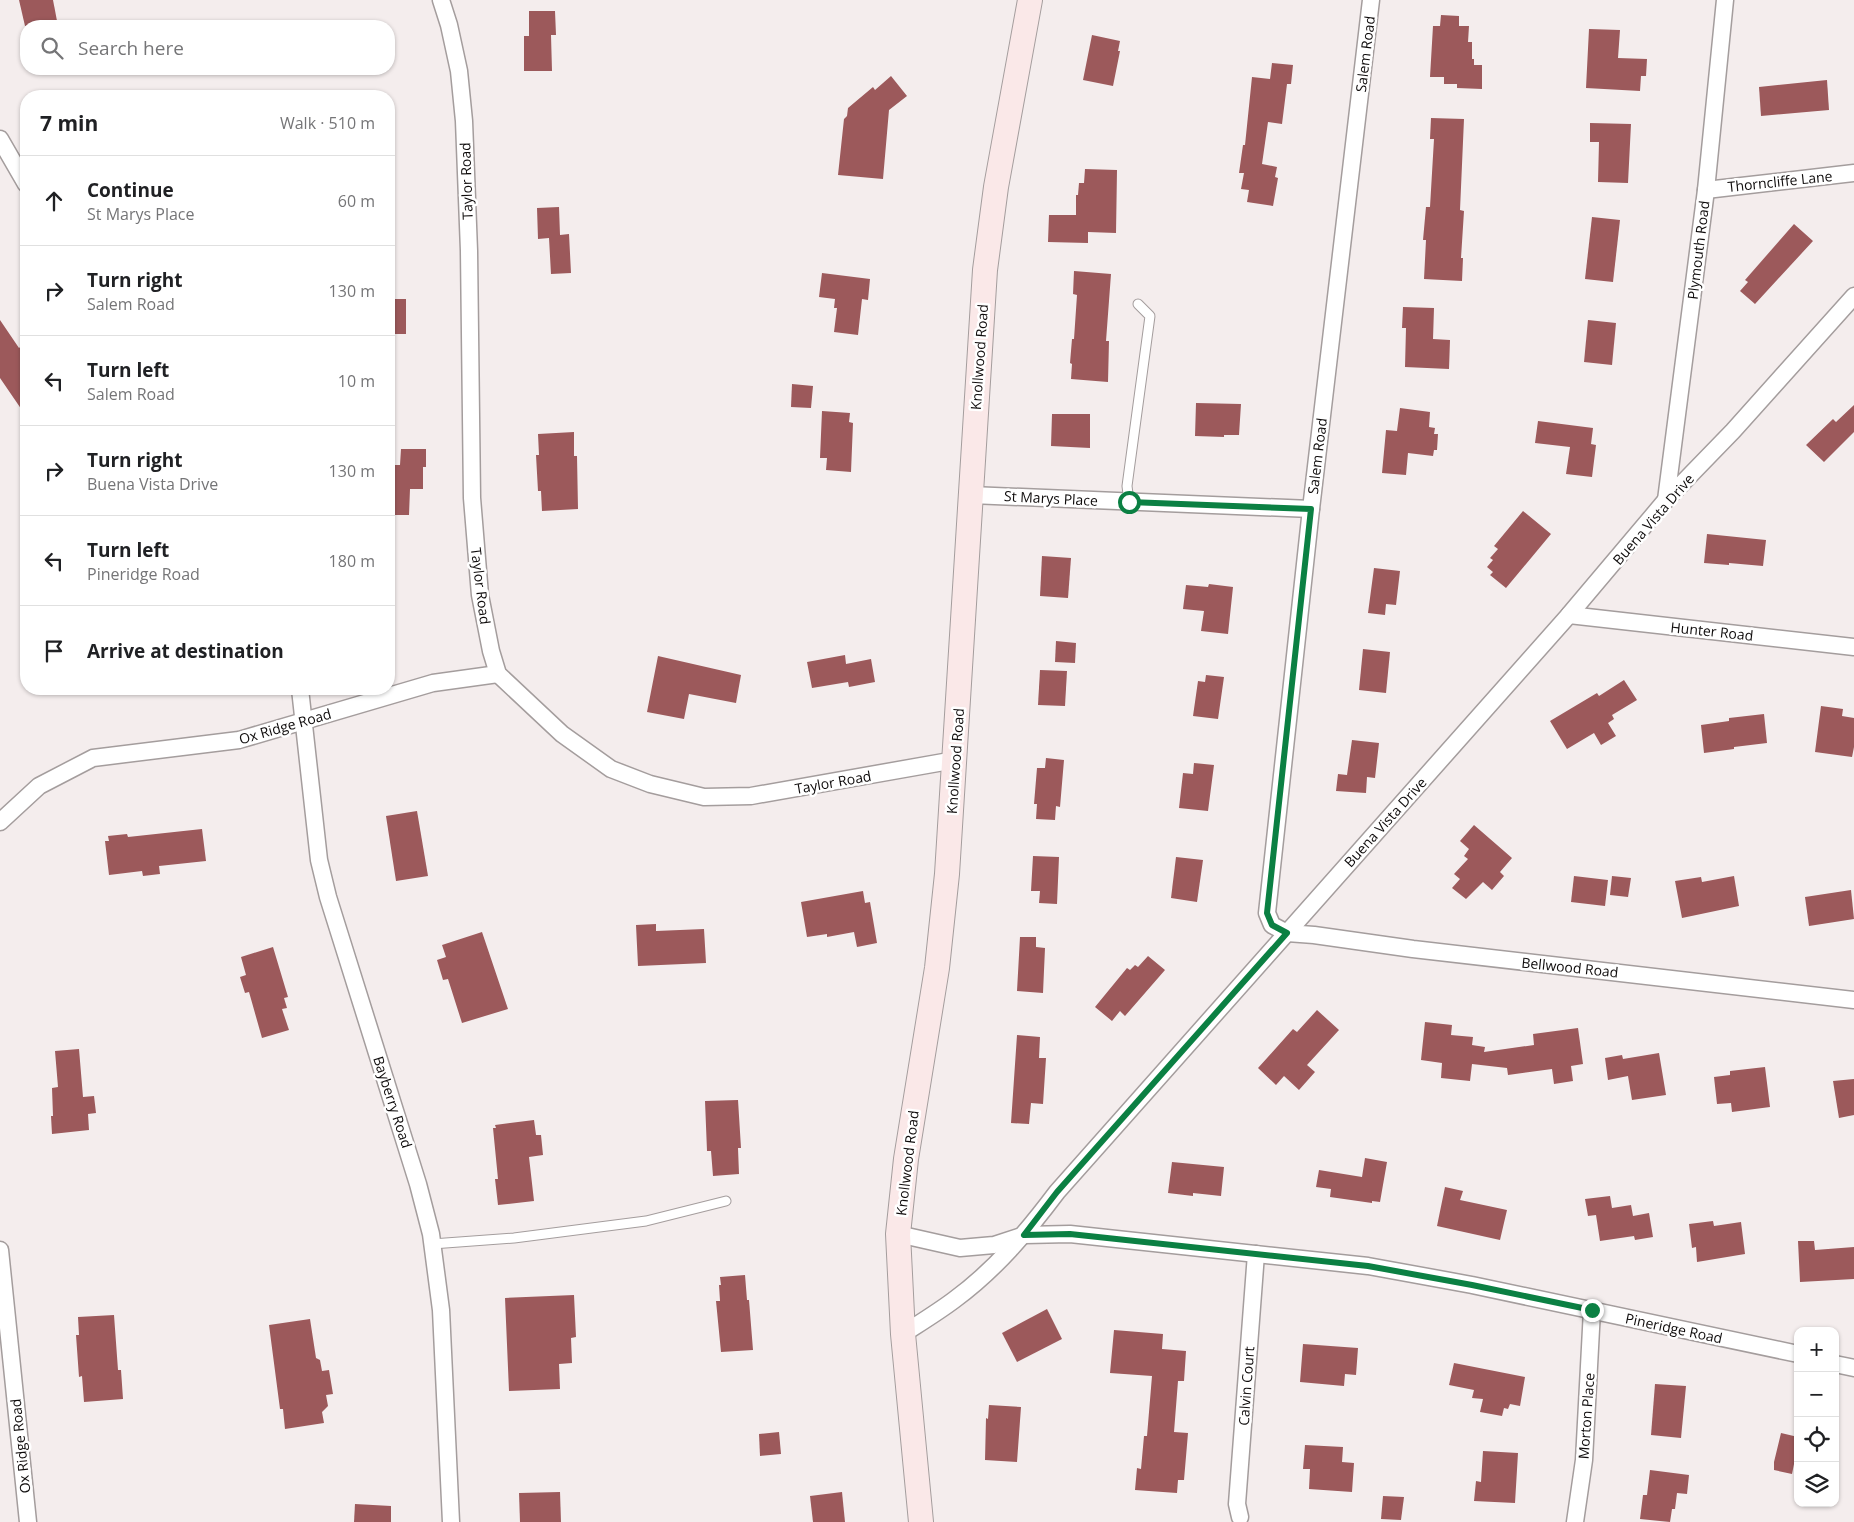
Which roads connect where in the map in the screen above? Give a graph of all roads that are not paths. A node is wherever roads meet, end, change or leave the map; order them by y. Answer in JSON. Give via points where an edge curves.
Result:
{"nodes":[{"id":1,"x":441,"y":0,"type":"edge"},
{"id":2,"x":1030,"y":0,"type":"edge"},
{"id":3,"x":1371,"y":0,"type":"edge"},
{"id":4,"x":1724,"y":0,"type":"edge"},
{"id":5,"x":0,"y":139,"type":"edge"},
{"id":6,"x":1854,"y":173,"type":"edge"},
{"id":7,"x":20,"y":174,"type":"edge"},
{"id":8,"x":1706,"y":190,"type":"junction"},
{"id":9,"x":1854,"y":296,"type":"edge"},
{"id":10,"x":1138,"y":304,"type":"dead end"},
{"id":11,"x":971,"y":494,"type":"junction"},
{"id":12,"x":1666,"y":500,"type":"junction"},
{"id":13,"x":1129,"y":502,"type":"junction"},
{"id":14,"x":1311,"y":509,"type":"junction"},
{"id":15,"x":1569,"y":615,"type":"junction"},
{"id":16,"x":1854,"y":647,"type":"edge"},
{"id":17,"x":498,"y":674,"type":"junction"},
{"id":18,"x":395,"y":694,"type":"edge"},
{"id":19,"x":301,"y":695,"type":"edge"},
{"id":20,"x":391,"y":695,"type":"edge"},
{"id":21,"x":304,"y":720,"type":"junction"},
{"id":22,"x":955,"y":760,"type":"junction"},
{"id":23,"x":0,"y":822,"type":"edge"},
{"id":24,"x":1287,"y":933,"type":"junction"},
{"id":25,"x":1854,"y":1000,"type":"edge"},
{"id":26,"x":726,"y":1200,"type":"dead end"},
{"id":27,"x":898,"y":1234,"type":"junction"},
{"id":28,"x":1024,"y":1235,"type":"junction"},
{"id":29,"x":432,"y":1244,"type":"junction"},
{"id":30,"x":0,"y":1250,"type":"edge"},
{"id":31,"x":1256,"y":1254,"type":"junction"},
{"id":32,"x":1592,"y":1310,"type":"junction"},
{"id":33,"x":903,"y":1334,"type":"junction"},
{"id":34,"x":1794,"y":1353,"type":"edge"},
{"id":35,"x":1839,"y":1365,"type":"edge"},
{"id":36,"x":1854,"y":1368,"type":"edge"},
{"id":37,"x":1240,"y":1517,"type":"dead end"},
{"id":38,"x":28,"y":1522,"type":"edge"},
{"id":39,"x":451,"y":1522,"type":"edge"},
{"id":40,"x":921,"y":1522,"type":"edge"},
{"id":41,"x":1575,"y":1522,"type":"edge"}],
"edges":[{"from":1,"to":17,"type":"street","name":"Taylor Road","via":[[458,72],[464,121],[472,498],[480,595]]},
{"from":2,"to":11,"type":"main road","name":"Knollwood Road","via":[[996,187],[986,262]]},
{"from":3,"to":14,"type":"street","name":"Salem Road"},
{"from":4,"to":8,"type":"street","name":"Plymouth Road"},
{"from":5,"to":7,"type":"street"},
{"from":6,"to":8,"type":"street","name":"Thorncliffe Lane"},
{"from":8,"to":12,"type":"street","name":"Plymouth Road"},
{"from":9,"to":12,"type":"street","name":"Buena Vista Drive","via":[[1733,431]]},
{"from":10,"to":13,"type":"lane","via":[[1150,316],[1127,486]]},
{"from":11,"to":13,"type":"street","name":"St Marys Place"},
{"from":11,"to":22,"type":"main road","name":"Knollwood Road"},
{"from":12,"to":15,"type":"street","name":"Buena Vista Drive"},
{"from":13,"to":14,"type":"street","name":"St Marys Place"},
{"from":14,"to":24,"type":"street","name":"Salem Road","via":[[1267,913],[1272,925]]},
{"from":15,"to":16,"type":"street","name":"Hunter Road"},
{"from":15,"to":24,"type":"street","name":"Buena Vista Drive"},
{"from":17,"to":18,"type":"street","name":"Ox Ridge Road","via":[[433,683]]},
{"from":17,"to":22,"type":"street","name":"Taylor Road","via":[[562,734],[611,769],[650,784],[704,797],[751,796]]},
{"from":19,"to":21,"type":"street","name":"Bayberry Road"},
{"from":20,"to":21,"type":"street","name":"Ox Ridge Road"},
{"from":21,"to":23,"type":"street","name":"Ox Ridge Road","via":[[239,740],[93,758],[38,786]]},
{"from":21,"to":29,"type":"street","name":"Bayberry Road","via":[[319,860],[328,897],[418,1184]]},
{"from":22,"to":27,"type":"main road","name":"Knollwood Road","via":[[936,968],[906,1159]]},
{"from":24,"to":25,"type":"street","name":"Bellwood Road"},
{"from":24,"to":28,"type":"street","name":"Buena Vista Drive","via":[[1057,1192]]},
{"from":26,"to":29,"type":"lane","via":[[646,1221],[514,1238]]},
{"from":27,"to":28,"type":"street","name":"Pineridge Road","via":[[960,1248],[994,1245]]},
{"from":27,"to":33,"type":"main road","name":"Knollwood Road"},
{"from":28,"to":31,"type":"street","name":"Pineridge Road","via":[[1070,1234]]},
{"from":28,"to":33,"type":"street","name":"Buena Vista Drive","via":[[955,1300]]},
{"from":29,"to":39,"type":"street","name":"Bayberry Road","via":[[440,1310]]},
{"from":30,"to":38,"type":"street","name":"Ox Ridge Road"},
{"from":31,"to":32,"type":"street","name":"Pineridge Road","via":[[1368,1266]]},
{"from":31,"to":37,"type":"street","name":"Calvin Court","via":[[1237,1504]]},
{"from":32,"to":34,"type":"street","name":"Pineridge Road"},
{"from":32,"to":41,"type":"street","name":"Morton Place","via":[[1584,1460]]},
{"from":33,"to":40,"type":"main road","name":"Knollwood Road"},
{"from":35,"to":36,"type":"street"}]}
